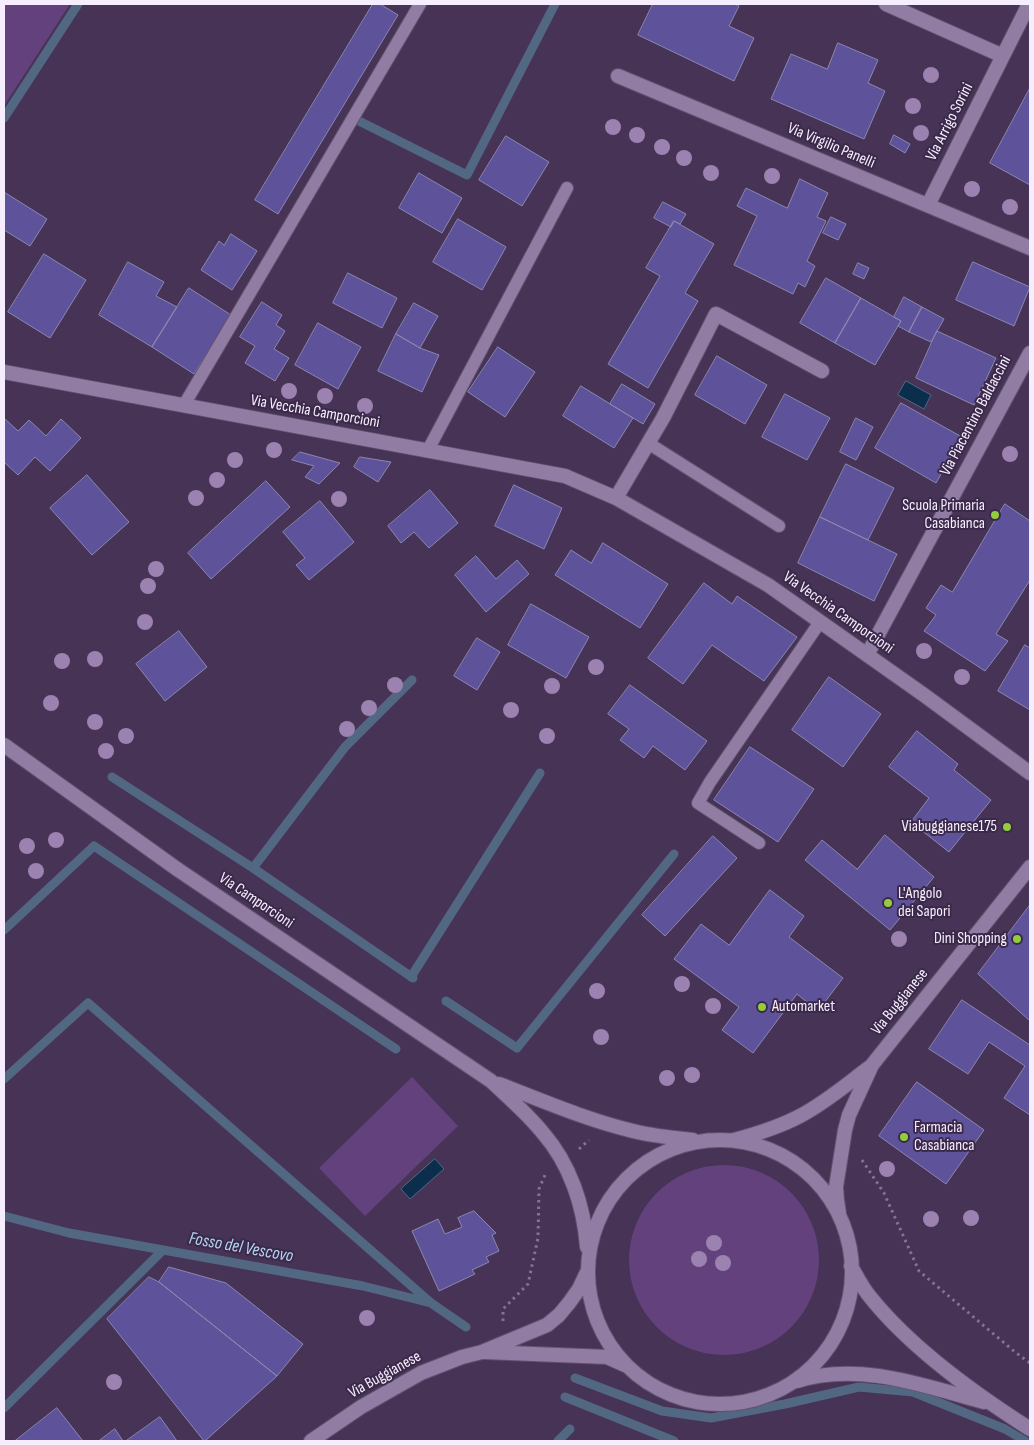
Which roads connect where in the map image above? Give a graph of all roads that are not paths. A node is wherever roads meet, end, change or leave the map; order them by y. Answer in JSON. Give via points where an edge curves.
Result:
{"nodes":[{"id":1,"x":420,"y":4,"type":"edge"},
{"id":2,"x":886,"y":4,"type":"edge"},
{"id":3,"x":1029,"y":4,"type":"edge"},
{"id":4,"x":1003,"y":56,"type":"junction"},
{"id":5,"x":618,"y":76,"type":"dead end"},
{"id":6,"x":567,"y":188,"type":"dead end"},
{"id":7,"x":928,"y":204,"type":"junction"},
{"id":8,"x":1030,"y":248,"type":"edge"},
{"id":9,"x":1030,"y":353,"type":"edge"},
{"id":10,"x":822,"y":371,"type":"dead end"},
{"id":11,"x":4,"y":372,"type":"edge"},
{"id":12,"x":184,"y":406,"type":"junction"},
{"id":13,"x":648,"y":443,"type":"junction"},
{"id":14,"x":428,"y":450,"type":"junction"},
{"id":15,"x":616,"y":498,"type":"junction"},
{"id":16,"x":779,"y":526,"type":"dead end"},
{"id":17,"x":820,"y":622,"type":"junction"},
{"id":18,"x":867,"y":655,"type":"junction"},
{"id":19,"x":4,"y":746,"type":"edge"},
{"id":20,"x":1030,"y":773,"type":"edge"},
{"id":21,"x":759,"y":843,"type":"dead end"},
{"id":22,"x":1030,"y":867,"type":"edge"},
{"id":23,"x":872,"y":1065,"type":"junction"},
{"id":24,"x":491,"y":1082,"type":"junction"},
{"id":25,"x":708,"y":1141,"type":"junction"},
{"id":26,"x":729,"y":1141,"type":"junction"},
{"id":27,"x":840,"y":1221,"type":"junction"},
{"id":28,"x":851,"y":1265,"type":"junction"},
{"id":29,"x":588,"y":1267,"type":"junction"},
{"id":30,"x":482,"y":1352,"type":"junction"},
{"id":31,"x":629,"y":1367,"type":"junction"},
{"id":32,"x":790,"y":1384,"type":"junction"},
{"id":33,"x":992,"y":1405,"type":"junction"},
{"id":34,"x":1030,"y":1429,"type":"edge"},
{"id":35,"x":311,"y":1441,"type":"edge"}],
"edges":[{"from":1,"to":12,"type":"lane"},
{"from":2,"to":4,"type":"main road"},
{"from":3,"to":4,"type":"main road","name":"Via Arrigo Sorini"},
{"from":4,"to":7,"type":"main road","name":"Via Arrigo Sorini"},
{"from":5,"to":7,"type":"main road","name":"Via Virgilio Panelli"},
{"from":6,"to":14,"type":"lane"},
{"from":7,"to":8,"type":"main road","name":"Via Virgilio Panelli"},
{"from":9,"to":18,"type":"main road","name":"Via Piacentino Baldaccini"},
{"from":10,"to":13,"type":"main road","via":[[716,314]]},
{"from":11,"to":12,"type":"main road","name":"Via Vecchia Camporcioni"},
{"from":12,"to":14,"type":"main road","name":"Via Vecchia Camporcioni"},
{"from":13,"to":15,"type":"main road"},
{"from":13,"to":16,"type":"lane"},
{"from":14,"to":15,"type":"main road","name":"Via Vecchia Camporcioni","via":[[565,476]]},
{"from":15,"to":17,"type":"main road","name":"Via Vecchia Camporcioni","via":[[768,586]]},
{"from":17,"to":18,"type":"main road","name":"Via Vecchia Camporcioni"},
{"from":17,"to":21,"type":"lane","via":[[698,803]]},
{"from":18,"to":20,"type":"main road","name":"Via Vecchia Camporcioni"},
{"from":19,"to":24,"type":"main road","name":"Via Camporcioni","via":[[177,869]]},
{"from":22,"to":23,"type":"main road","name":"Via Buggianese"},
{"from":23,"to":26,"type":"main road","via":[[801,1116],[758,1134]]},
{"from":23,"to":27,"type":"main road","via":[[849,1115],[844,1137],[836,1187]]},
{"from":24,"to":25,"type":"main road","via":[[606,1124],[657,1136]]},
{"from":24,"to":29,"type":"main road","via":[[524,1112],[562,1160],[576,1193],[586,1230]]},
{"from":25,"to":26,"type":"main road"},
{"from":25,"to":29,"type":"main road","via":[[680,1146],[661,1154],[628,1178],[603,1210],[595,1229]]},
{"from":26,"to":27,"type":"main road","via":[[761,1147],[797,1166],[826,1195]]},
{"from":27,"to":28,"type":"main road"},
{"from":28,"to":32,"type":"main road","via":[[850,1292],[838,1331],[814,1365]]},
{"from":28,"to":33,"type":"main road","via":[[871,1298],[892,1322]]},
{"from":29,"to":30,"type":"main road","via":[[579,1289],[547,1325]]},
{"from":29,"to":31,"type":"main road","via":[[599,1325],[614,1351]]},
{"from":30,"to":31,"type":"main road","via":[[607,1357]]},
{"from":30,"to":35,"type":"main road","name":"Via Buggianese","via":[[413,1377]]},
{"from":31,"to":32,"type":"main road","via":[[662,1391],[701,1403],[742,1402]]},
{"from":32,"to":33,"type":"main road","via":[[831,1374],[864,1375],[932,1388]]},
{"from":33,"to":34,"type":"main road"}]}
